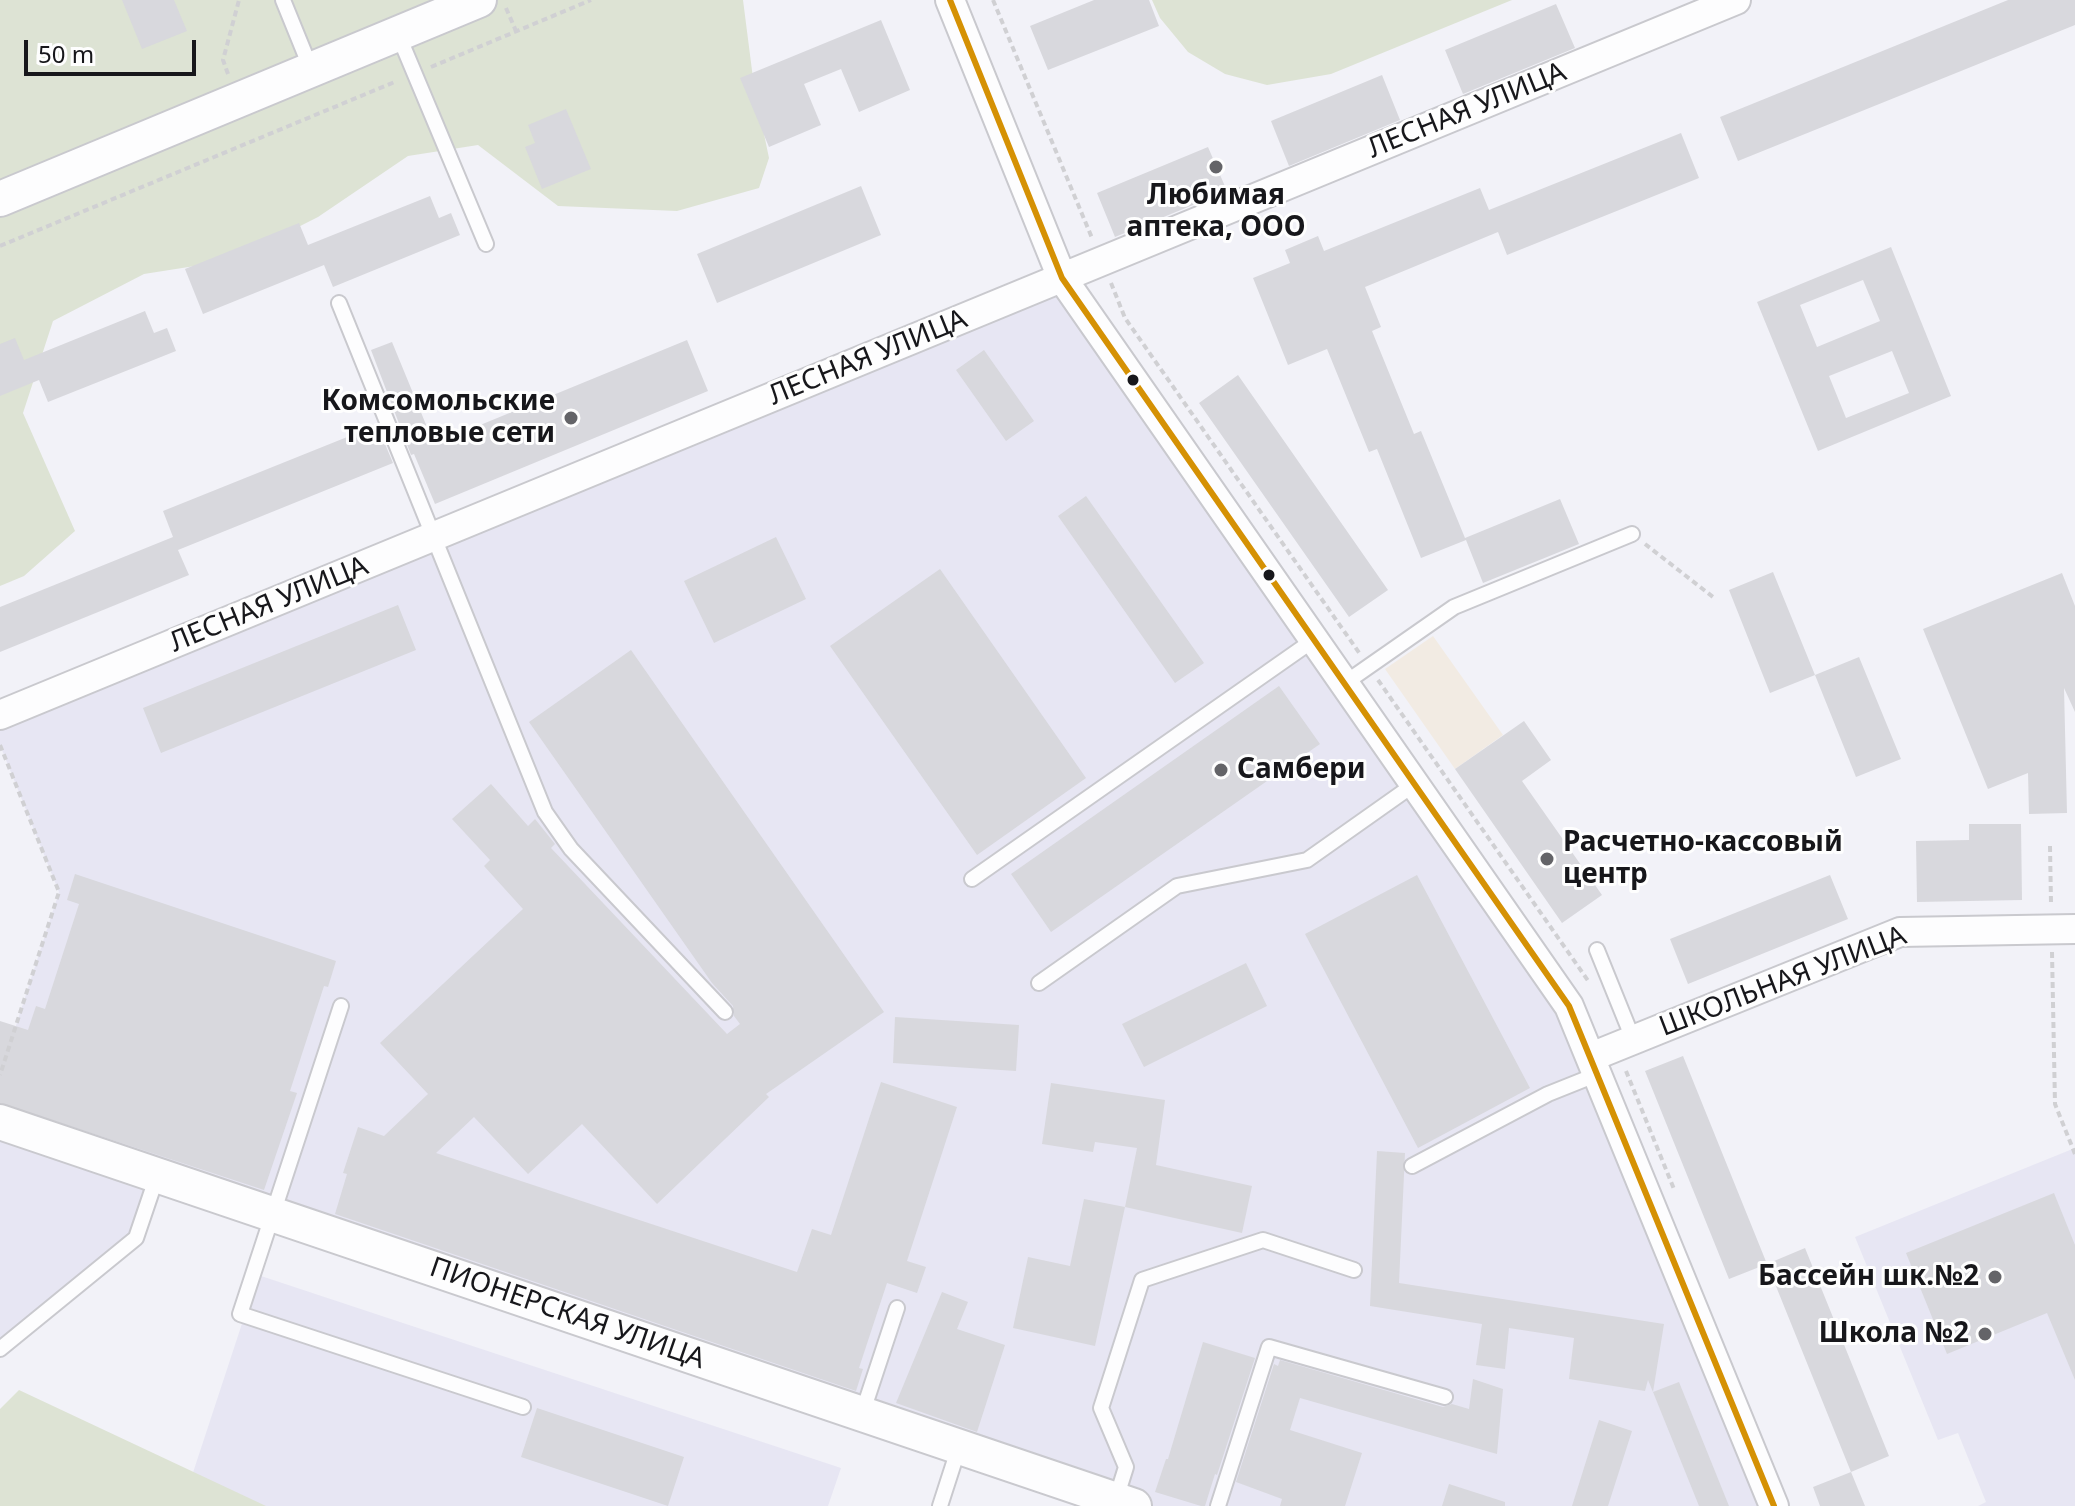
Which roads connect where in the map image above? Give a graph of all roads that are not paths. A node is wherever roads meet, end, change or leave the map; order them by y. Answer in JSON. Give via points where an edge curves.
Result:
{"nodes":[{"id":1,"x":283,"y":0,"type":"edge"},
{"id":2,"x":479,"y":0,"type":"edge"},
{"id":3,"x":950,"y":0,"type":"edge"},
{"id":4,"x":1736,"y":0,"type":"edge"},
{"id":5,"x":398,"y":34,"type":"junction"},
{"id":6,"x":311,"y":70,"type":"junction"},
{"id":7,"x":0,"y":199,"type":"edge"},
{"id":8,"x":486,"y":244,"type":"dead end"},
{"id":9,"x":1062,"y":278,"type":"junction"},
{"id":10,"x":339,"y":303,"type":"dead end"},
{"id":11,"x":1632,"y":534,"type":"road end"},
{"id":12,"x":434,"y":537,"type":"junction"},
{"id":13,"x":1315,"y":639,"type":"junction"},
{"id":14,"x":1345,"y":683,"type":"junction"},
{"id":15,"x":0,"y":715,"type":"edge"},
{"id":16,"x":1416,"y":783,"type":"junction"},
{"id":17,"x":972,"y":879,"type":"dead end"},
{"id":18,"x":2063,"y":929,"type":"edge"},
{"id":19,"x":1597,"y":950,"type":"dead end"},
{"id":20,"x":1039,"y":983,"type":"dead end"},
{"id":21,"x":341,"y":1006,"type":"dead end"},
{"id":22,"x":725,"y":1012,"type":"dead end"},
{"id":23,"x":1633,"y":1039,"type":"junction"},
{"id":24,"x":1595,"y":1065,"type":"junction"},
{"id":25,"x":0,"y":1122,"type":"edge"},
{"id":26,"x":1412,"y":1166,"type":"dead end"},
{"id":27,"x":157,"y":1175,"type":"junction"},
{"id":28,"x":273,"y":1215,"type":"junction"},
{"id":29,"x":1354,"y":1270,"type":"dead end"},
{"id":30,"x":897,"y":1308,"type":"dead end"},
{"id":31,"x":0,"y":1349,"type":"edge"},
{"id":32,"x":1445,"y":1397,"type":"dead end"},
{"id":33,"x":523,"y":1407,"type":"dead end"},
{"id":34,"x":862,"y":1414,"type":"junction"},
{"id":35,"x":959,"y":1447,"type":"junction"},
{"id":36,"x":1124,"y":1503,"type":"edge"},
{"id":37,"x":940,"y":1506,"type":"edge"},
{"id":38,"x":1218,"y":1506,"type":"edge"},
{"id":39,"x":1774,"y":1506,"type":"edge"}],
"edges":[{"from":1,"to":6,"type":"lane"},
{"from":2,"to":5,"type":"street"},
{"from":3,"to":9,"type":"street"},
{"from":4,"to":9,"type":"street","name":"ЛЕСНАЯ УЛИЦА"},
{"from":5,"to":6,"type":"street"},
{"from":5,"to":8,"type":"lane"},
{"from":6,"to":7,"type":"street"},
{"from":9,"to":12,"type":"street","name":"ЛЕСНАЯ УЛИЦА"},
{"from":9,"to":13,"type":"street"},
{"from":10,"to":12,"type":"lane"},
{"from":11,"to":14,"type":"lane","via":[[1454,607]]},
{"from":12,"to":15,"type":"street","name":"ЛЕСНАЯ УЛИЦА"},
{"from":12,"to":22,"type":"lane","via":[[545,812],[571,849]]},
{"from":13,"to":14,"type":"street"},
{"from":13,"to":17,"type":"lane"},
{"from":14,"to":16,"type":"street"},
{"from":16,"to":20,"type":"lane","via":[[1307,860],[1177,886]]},
{"from":16,"to":24,"type":"street","via":[[1569,1006]]},
{"from":18,"to":23,"type":"street","name":"ШКОЛЬНАЯ УЛИЦА","via":[[1900,932]]},
{"from":19,"to":23,"type":"lane"},
{"from":21,"to":28,"type":"lane"},
{"from":23,"to":24,"type":"street","name":"ШКОЛЬНАЯ УЛИЦА"},
{"from":24,"to":26,"type":"lane"},
{"from":24,"to":39,"type":"street"},
{"from":25,"to":27,"type":"street","name":"ПИОНЕРСКАЯ УЛИЦА"},
{"from":27,"to":28,"type":"street","name":"ПИОНЕРСКАЯ УЛИЦА"},
{"from":27,"to":31,"type":"lane","via":[[136,1238]]},
{"from":28,"to":33,"type":"lane","via":[[240,1314]]},
{"from":28,"to":34,"type":"street","name":"ПИОНЕРСКАЯ УЛИЦА"},
{"from":29,"to":36,"type":"lane","via":[[1263,1240],[1142,1280],[1101,1408],[1126,1467]]},
{"from":30,"to":34,"type":"lane"},
{"from":32,"to":38,"type":"lane","via":[[1269,1347]]},
{"from":34,"to":35,"type":"street","name":"ПИОНЕРСКАЯ УЛИЦА"},
{"from":35,"to":36,"type":"street","name":"ПИОНЕРСКАЯ УЛИЦА"},
{"from":35,"to":37,"type":"lane"}]}
